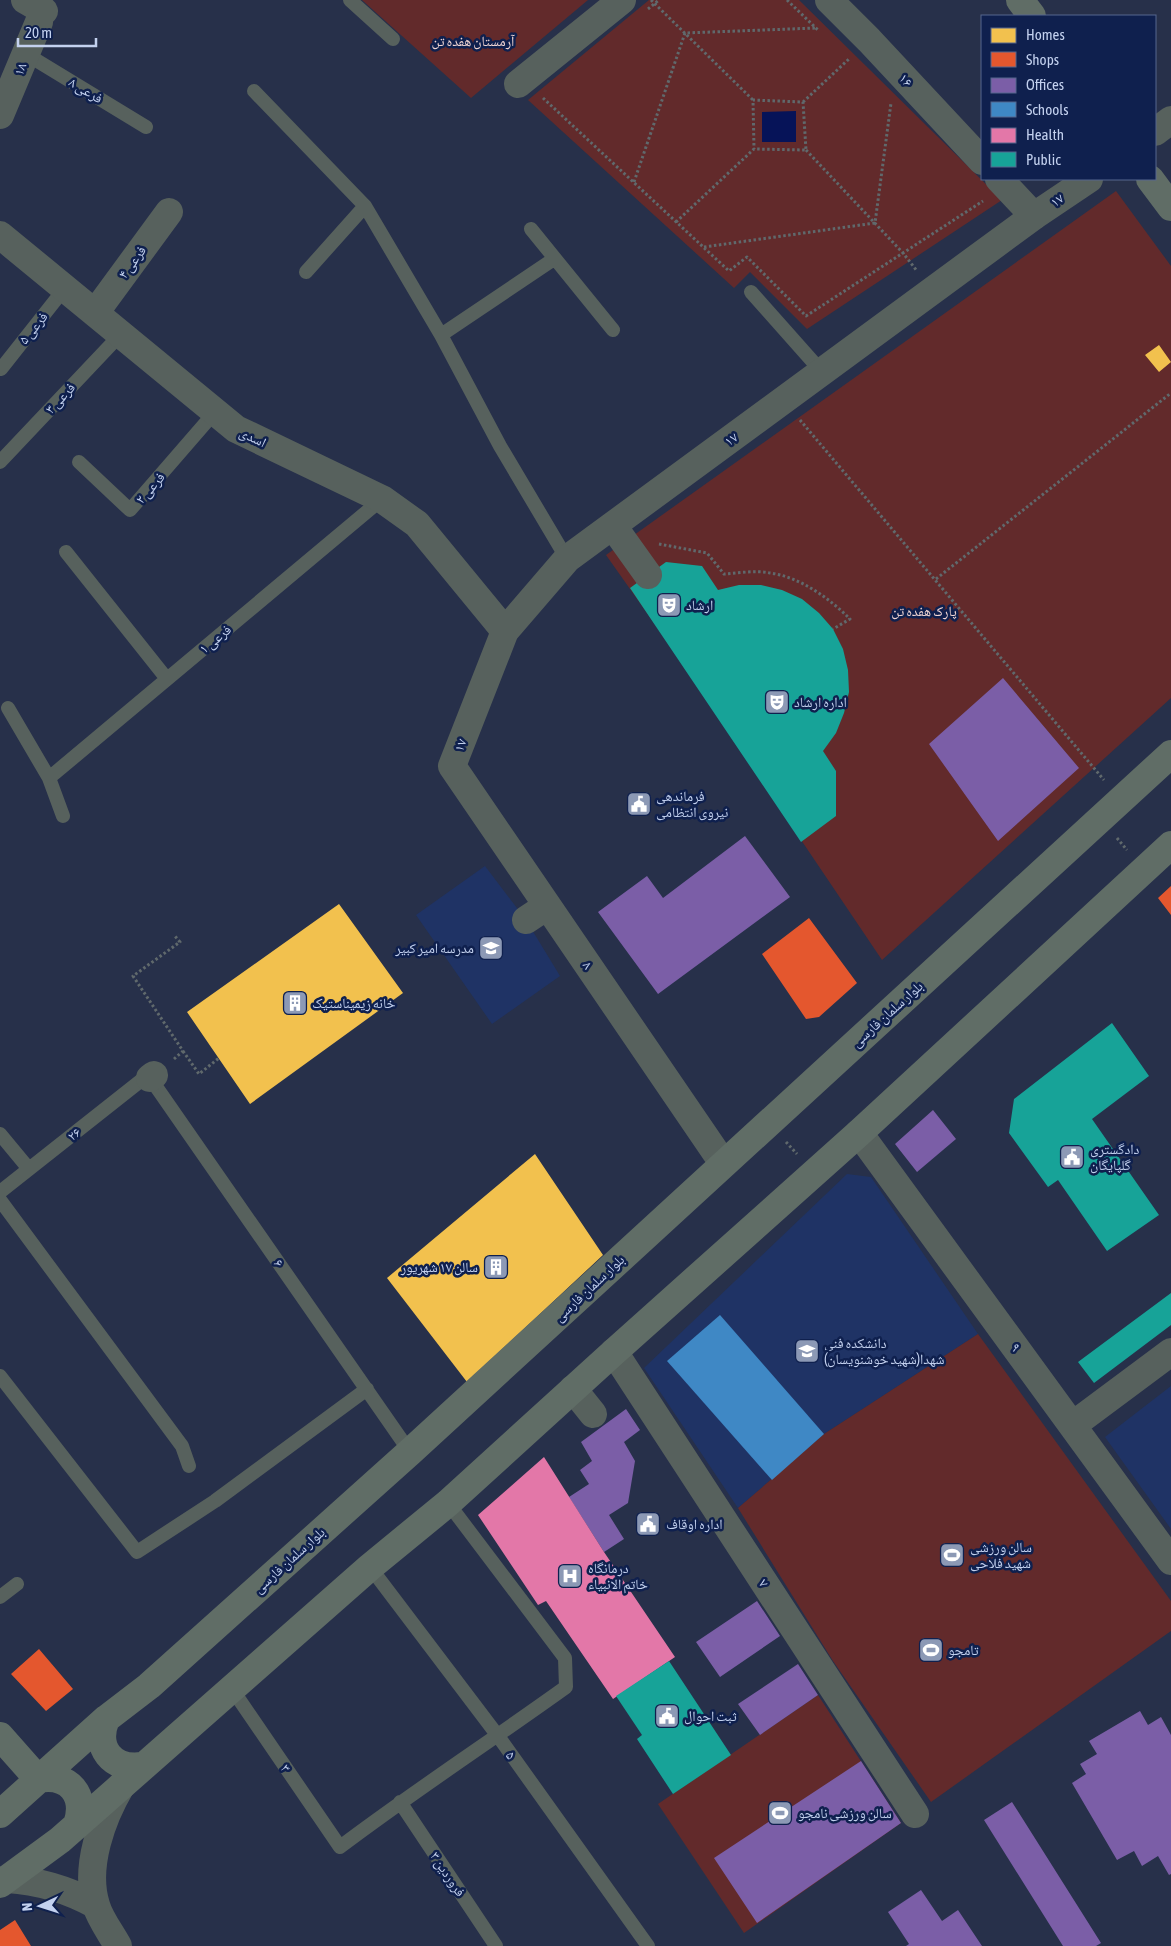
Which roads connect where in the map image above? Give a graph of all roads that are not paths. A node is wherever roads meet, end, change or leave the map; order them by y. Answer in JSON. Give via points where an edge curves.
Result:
{"nodes":[{"id":1,"x":350,"y":0,"type":"edge"},
{"id":2,"x":622,"y":0,"type":"edge"},
{"id":3,"x":829,"y":0,"type":"edge"},
{"id":4,"x":1020,"y":0,"type":"edge"},
{"id":5,"x":40,"y":8,"type":"edge"},
{"id":6,"x":1031,"y":15,"type":"edge"},
{"id":7,"x":393,"y":39,"type":"dead end"},
{"id":8,"x":26,"y":54,"type":"junction"},
{"id":9,"x":518,"y":84,"type":"dead end"},
{"id":10,"x":254,"y":91,"type":"dead end"},
{"id":11,"x":0,"y":115,"type":"edge"},
{"id":12,"x":1171,"y":120,"type":"edge"},
{"id":13,"x":146,"y":126,"type":"dead end"},
{"id":14,"x":1156,"y":131,"type":"edge"},
{"id":15,"x":981,"y":160,"type":"edge"},
{"id":16,"x":1088,"y":180,"type":"edge"},
{"id":17,"x":1151,"y":180,"type":"edge"},
{"id":18,"x":993,"y":188,"type":"edge"},
{"id":19,"x":365,"y":206,"type":"junction"},
{"id":20,"x":1171,"y":208,"type":"edge"},
{"id":21,"x":169,"y":212,"type":"dead end"},
{"id":22,"x":1034,"y":216,"type":"junction"},
{"id":23,"x":532,"y":229,"type":"dead end"},
{"id":24,"x":0,"y":235,"type":"edge"},
{"id":25,"x":554,"y":259,"type":"junction"},
{"id":26,"x":306,"y":272,"type":"dead end"},
{"id":27,"x":65,"y":288,"type":"junction"},
{"id":28,"x":751,"y":292,"type":"dead end"},
{"id":29,"x":95,"y":313,"type":"junction"},
{"id":30,"x":613,"y":330,"type":"dead end"},
{"id":31,"x":121,"y":334,"type":"junction"},
{"id":32,"x":441,"y":335,"type":"junction"},
{"id":33,"x":1,"y":368,"type":"edge"},
{"id":34,"x":822,"y":372,"type":"junction"},
{"id":35,"x":215,"y":412,"type":"junction"},
{"id":36,"x":0,"y":462,"type":"edge"},
{"id":37,"x":79,"y":462,"type":"dead end"},
{"id":38,"x":382,"y":499,"type":"junction"},
{"id":39,"x":613,"y":526,"type":"junction"},
{"id":40,"x":66,"y":552,"type":"dead end"},
{"id":41,"x":567,"y":559,"type":"junction"},
{"id":42,"x":642,"y":567,"type":"road end"},
{"id":43,"x":505,"y":631,"type":"junction"},
{"id":44,"x":167,"y":679,"type":"junction"},
{"id":45,"x":8,"y":708,"type":"dead end"},
{"id":46,"x":1171,"y":754,"type":"edge"},
{"id":47,"x":452,"y":766,"type":"joint"},
{"id":48,"x":49,"y":778,"type":"junction"},
{"id":49,"x":63,"y":816,"type":"dead end"},
{"id":50,"x":1171,"y":845,"type":"edge"},
{"id":51,"x":151,"y":1076,"type":"joint"},
{"id":52,"x":859,"y":1133,"type":"junction"},
{"id":53,"x":0,"y":1134,"type":"edge"},
{"id":54,"x":724,"y":1163,"type":"junction"},
{"id":55,"x":29,"y":1169,"type":"junction"},
{"id":56,"x":0,"y":1192,"type":"edge"},
{"id":57,"x":0,"y":1200,"type":"edge"},
{"id":58,"x":614,"y":1352,"type":"junction"},
{"id":59,"x":1171,"y":1352,"type":"edge"},
{"id":60,"x":0,"y":1376,"type":"edge"},
{"id":61,"x":367,"y":1389,"type":"junction"},
{"id":62,"x":574,"y":1389,"type":"junction"},
{"id":63,"x":593,"y":1414,"type":"dead end"},
{"id":64,"x":1073,"y":1425,"type":"junction"},
{"id":65,"x":410,"y":1452,"type":"junction"},
{"id":66,"x":188,"y":1466,"type":"dead end"},
{"id":67,"x":448,"y":1503,"type":"junction"},
{"id":68,"x":1171,"y":1561,"type":"edge"},
{"id":69,"x":370,"y":1567,"type":"junction"},
{"id":70,"x":17,"y":1584,"type":"dead end"},
{"id":71,"x":0,"y":1597,"type":"edge"},
{"id":72,"x":232,"y":1689,"type":"junction"},
{"id":73,"x":106,"y":1720,"type":"junction"},
{"id":74,"x":0,"y":1736,"type":"edge"},
{"id":75,"x":498,"y":1736,"type":"junction"},
{"id":76,"x":142,"y":1766,"type":"junction"},
{"id":77,"x":38,"y":1779,"type":"junction"},
{"id":78,"x":121,"y":1786,"type":"junction"},
{"id":79,"x":400,"y":1802,"type":"junction"},
{"id":80,"x":0,"y":1814,"type":"edge"},
{"id":81,"x":914,"y":1814,"type":"dead end"},
{"id":82,"x":77,"y":1825,"type":"junction"},
{"id":83,"x":4,"y":1881,"type":"edge"},
{"id":84,"x":96,"y":1905,"type":"junction"},
{"id":85,"x":118,"y":1946,"type":"edge"},
{"id":86,"x":496,"y":1946,"type":"edge"},
{"id":87,"x":648,"y":1946,"type":"edge"}],
"edges":[{"from":1,"to":7,"type":"lane"},
{"from":2,"to":9,"type":"street"},
{"from":3,"to":15,"type":"street","name":"۱۶"},
{"from":4,"to":6,"type":"main road"},
{"from":5,"to":8,"type":"street","name":"۱۸"},
{"from":8,"to":11,"type":"street","name":"۱۸"},
{"from":8,"to":13,"type":"lane","name":"فرعی ۸"},
{"from":10,"to":19,"type":"lane"},
{"from":12,"to":14,"type":"street"},
{"from":16,"to":22,"type":"street","name":"۱۷"},
{"from":17,"to":20,"type":"main road"},
{"from":18,"to":22,"type":"street"},
{"from":19,"to":26,"type":"lane"},
{"from":19,"to":32,"type":"lane"},
{"from":21,"to":29,"type":"street","name":"فرعی ۴"},
{"from":22,"to":34,"type":"street","name":"۱۷"},
{"from":23,"to":25,"type":"lane"},
{"from":24,"to":27,"type":"street","name":"اسدی"},
{"from":25,"to":30,"type":"lane"},
{"from":25,"to":32,"type":"lane"},
{"from":27,"to":29,"type":"street","name":"اسدی"},
{"from":27,"to":33,"type":"lane","name":"فرعی ۵"},
{"from":28,"to":34,"type":"lane"},
{"from":29,"to":31,"type":"street","name":"اسدی"},
{"from":31,"to":35,"type":"street","name":"اسدی"},
{"from":31,"to":36,"type":"lane","name":"فرعی ۳"},
{"from":32,"to":41,"type":"lane","via":[[500,446]]},
{"from":34,"to":39,"type":"street","name":"۱۷"},
{"from":35,"to":37,"type":"lane","name":"فرعی ۲","via":[[130,510]]},
{"from":35,"to":38,"type":"street","name":"اسدی","via":[[236,430]]},
{"from":38,"to":43,"type":"street","name":"اسدی","via":[[417,524]]},
{"from":38,"to":44,"type":"lane","name":"فرعی ۱"},
{"from":39,"to":41,"type":"street","name":"۱۷"},
{"from":39,"to":42,"type":"street"},
{"from":40,"to":44,"type":"lane"},
{"from":41,"to":43,"type":"street","name":"۱۷"},
{"from":43,"to":47,"type":"street","name":"۱۷"},
{"from":44,"to":48,"type":"lane","name":"فرعی ۱"},
{"from":45,"to":48,"type":"lane"},
{"from":46,"to":54,"type":"main road","name":"بلوار سلمان فارسی"},
{"from":47,"to":54,"type":"street","name":"۸","via":[[537,913]]},
{"from":48,"to":49,"type":"lane"},
{"from":50,"to":52,"type":"main road"},
{"from":51,"to":55,"type":"lane","name":"۲۶"},
{"from":51,"to":61,"type":"lane","name":"۶"},
{"from":52,"to":58,"type":"main road"},
{"from":52,"to":64,"type":"street","name":"۹"},
{"from":53,"to":55,"type":"lane"},
{"from":54,"to":65,"type":"main road","name":"بلوار سلمان فارسی","via":[[526,1336]]},
{"from":55,"to":56,"type":"lane","name":"۲۶"},
{"from":57,"to":66,"type":"lane","via":[[182,1446]]},
{"from":58,"to":62,"type":"main road"},
{"from":58,"to":81,"type":"street","name":"۷","via":[[795,1643],[826,1665],[868,1757]]},
{"from":59,"to":64,"type":"street"},
{"from":60,"to":61,"type":"lane","via":[[136,1552]]},
{"from":61,"to":65,"type":"lane","name":"۶"},
{"from":62,"to":63,"type":"street"},
{"from":62,"to":67,"type":"main road"},
{"from":64,"to":68,"type":"street","name":"۹"},
{"from":65,"to":73,"type":"main road","name":"بلوار سلمان فارسی","via":[[149,1686]]},
{"from":67,"to":69,"type":"main road"},
{"from":67,"to":75,"type":"lane","via":[[565,1658],[566,1686]]},
{"from":69,"to":72,"type":"main road"},
{"from":69,"to":75,"type":"lane","name":"۵"},
{"from":70,"to":71,"type":"lane"},
{"from":72,"to":76,"type":"main road"},
{"from":72,"to":79,"type":"lane","name":"۳","via":[[340,1847]]},
{"from":73,"to":76,"type":"main road","via":[[101,1737],[108,1755],[124,1766]]},
{"from":73,"to":77,"type":"main road","name":"بلوار سلمان فارسی"},
{"from":74,"to":77,"type":"main road"},
{"from":75,"to":79,"type":"lane"},
{"from":75,"to":87,"type":"lane","name":"۵"},
{"from":76,"to":78,"type":"main road"},
{"from":77,"to":80,"type":"main road","name":"بلوار سلمان فارسی"},
{"from":77,"to":82,"type":"main road","via":[[57,1778],[72,1787],[80,1805]]},
{"from":78,"to":82,"type":"main road"},
{"from":78,"to":84,"type":"street","via":[[110,1804],[96,1844]]},
{"from":79,"to":86,"type":"lane","name":"فروردین ۳"},
{"from":82,"to":83,"type":"main road"},
{"from":83,"to":84,"type":"street","via":[[28,1880],[49,1884]]},
{"from":84,"to":85,"type":"street"}]}
